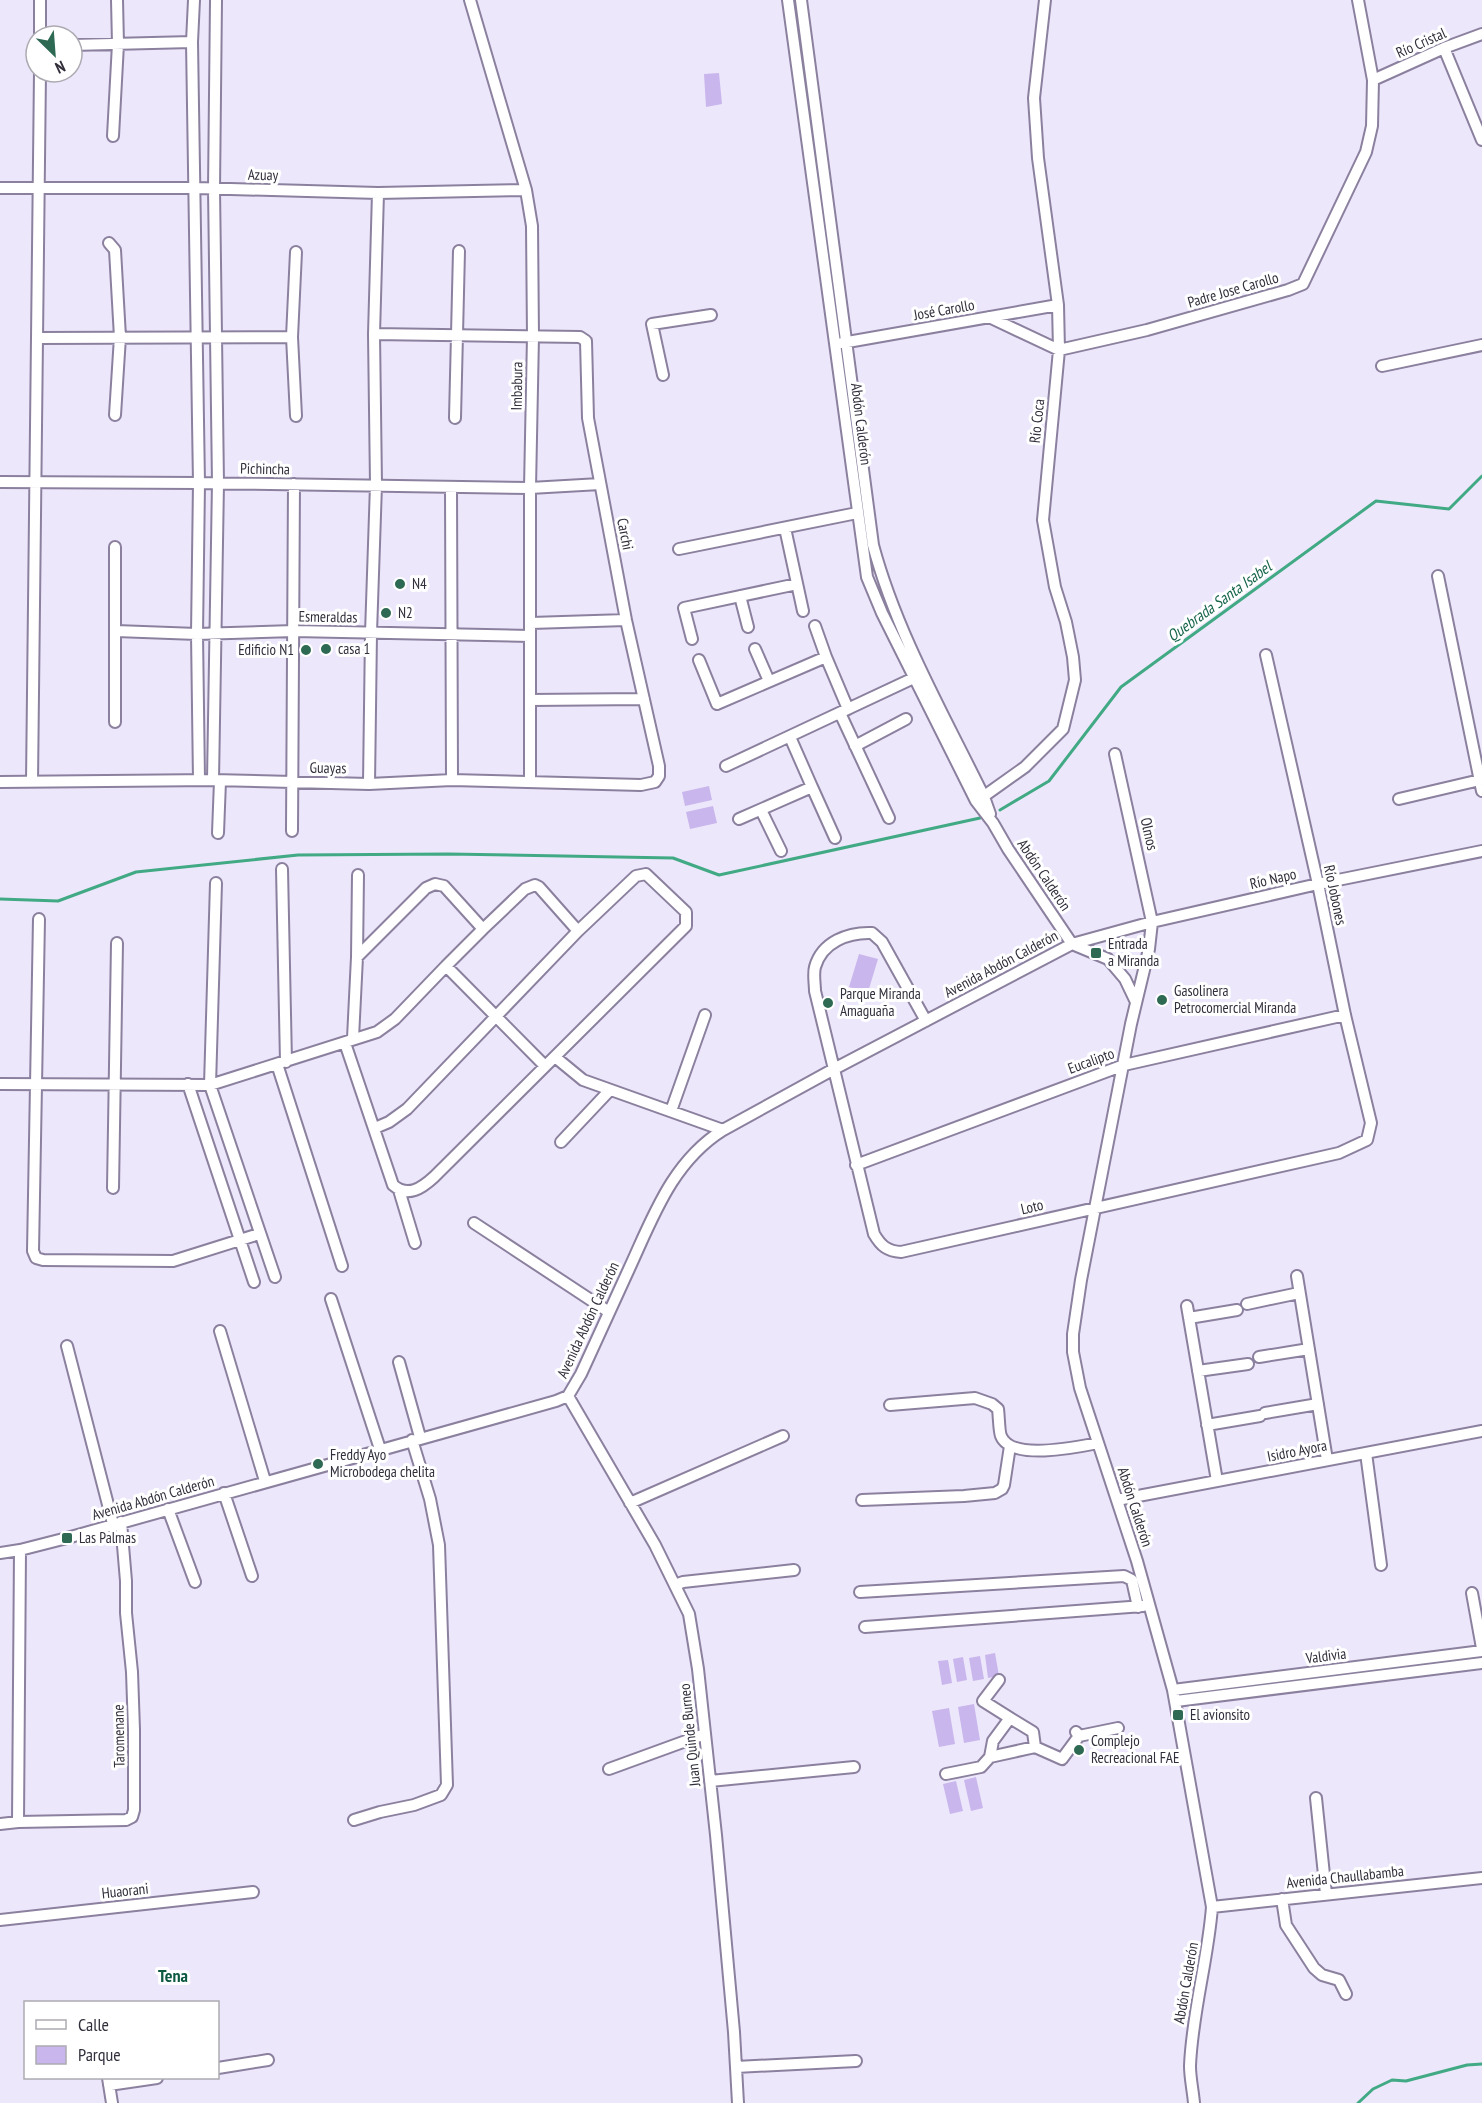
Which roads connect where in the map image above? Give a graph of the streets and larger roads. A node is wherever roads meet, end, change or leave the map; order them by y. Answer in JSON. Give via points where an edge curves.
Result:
{"nodes":[{"id":1,"x":40,"y":0,"type":"edge"},
{"id":2,"x":117,"y":0,"type":"edge"},
{"id":3,"x":194,"y":0,"type":"edge"},
{"id":4,"x":216,"y":0,"type":"edge"},
{"id":5,"x":470,"y":0,"type":"edge"},
{"id":6,"x":788,"y":0,"type":"edge"},
{"id":7,"x":801,"y":0,"type":"edge"},
{"id":8,"x":1045,"y":0,"type":"edge"},
{"id":9,"x":1358,"y":0,"type":"edge"},
{"id":10,"x":40,"y":24,"type":"edge"},
{"id":11,"x":1482,"y":34,"type":"edge"},
{"id":12,"x":192,"y":42,"type":"junction"},
{"id":13,"x":84,"y":45,"type":"edge"},
{"id":14,"x":118,"y":45,"type":"junction"},
{"id":15,"x":1444,"y":48,"type":"junction"},
{"id":16,"x":1373,"y":80,"type":"junction"},
{"id":17,"x":40,"y":84,"type":"edge"},
{"id":18,"x":112,"y":136,"type":"dead end"},
{"id":19,"x":1482,"y":140,"type":"edge"},
{"id":20,"x":0,"y":188,"type":"edge"},
{"id":21,"x":39,"y":188,"type":"junction"},
{"id":22,"x":196,"y":188,"type":"junction"},
{"id":23,"x":214,"y":189,"type":"junction"},
{"id":24,"x":526,"y":190,"type":"junction"},
{"id":25,"x":378,"y":193,"type":"junction"},
{"id":26,"x":109,"y":243,"type":"dead end"},
{"id":27,"x":459,"y":251,"type":"dead end"},
{"id":28,"x":296,"y":252,"type":"dead end"},
{"id":29,"x":1058,"y":305,"type":"junction"},
{"id":30,"x":711,"y":315,"type":"dead end"},
{"id":31,"x":989,"y":317,"type":"junction"},
{"id":32,"x":374,"y":334,"type":"junction"},
{"id":33,"x":456,"y":335,"type":"junction"},
{"id":34,"x":197,"y":336,"type":"junction"},
{"id":35,"x":214,"y":336,"type":"junction"},
{"id":36,"x":533,"y":336,"type":"junction"},
{"id":37,"x":120,"y":337,"type":"junction"},
{"id":38,"x":292,"y":337,"type":"junction"},
{"id":39,"x":38,"y":338,"type":"junction"},
{"id":40,"x":847,"y":342,"type":"junction"},
{"id":41,"x":836,"y":344,"type":"junction"},
{"id":42,"x":1482,"y":345,"type":"edge"},
{"id":43,"x":1059,"y":350,"type":"junction"},
{"id":44,"x":1382,"y":366,"type":"dead end"},
{"id":45,"x":663,"y":375,"type":"dead end"},
{"id":46,"x":115,"y":414,"type":"dead end"},
{"id":47,"x":296,"y":416,"type":"dead end"},
{"id":48,"x":455,"y":418,"type":"dead end"},
{"id":49,"x":0,"y":482,"type":"edge"},
{"id":50,"x":37,"y":482,"type":"junction"},
{"id":51,"x":199,"y":483,"type":"junction"},
{"id":52,"x":218,"y":483,"type":"junction"},
{"id":53,"x":294,"y":484,"type":"junction"},
{"id":54,"x":600,"y":484,"type":"junction"},
{"id":55,"x":376,"y":485,"type":"junction"},
{"id":56,"x":451,"y":487,"type":"junction"},
{"id":57,"x":530,"y":488,"type":"junction"},
{"id":58,"x":857,"y":513,"type":"junction"},
{"id":59,"x":785,"y":528,"type":"junction"},
{"id":60,"x":114,"y":547,"type":"dead end"},
{"id":61,"x":679,"y":549,"type":"dead end"},
{"id":62,"x":1438,"y":576,"type":"dead end"},
{"id":63,"x":797,"y":584,"type":"junction"},
{"id":64,"x":740,"y":596,"type":"junction"},
{"id":65,"x":803,"y":611,"type":"dead end"},
{"id":66,"x":626,"y":620,"type":"junction"},
{"id":67,"x":531,"y":623,"type":"junction"},
{"id":68,"x":815,"y":626,"type":"dead end"},
{"id":69,"x":748,"y":627,"type":"dead end"},
{"id":70,"x":116,"y":631,"type":"junction"},
{"id":71,"x":294,"y":631,"type":"junction"},
{"id":72,"x":214,"y":633,"type":"junction"},
{"id":73,"x":369,"y":633,"type":"junction"},
{"id":74,"x":197,"y":634,"type":"junction"},
{"id":75,"x":451,"y":634,"type":"junction"},
{"id":76,"x":530,"y":636,"type":"junction"},
{"id":77,"x":692,"y":639,"type":"dead end"},
{"id":78,"x":755,"y":649,"type":"dead end"},
{"id":79,"x":1266,"y":656,"type":"dead end"},
{"id":80,"x":826,"y":657,"type":"junction"},
{"id":81,"x":699,"y":660,"type":"dead end"},
{"id":82,"x":919,"y":676,"type":"junction"},
{"id":83,"x":769,"y":681,"type":"junction"},
{"id":84,"x":644,"y":699,"type":"junction"},
{"id":85,"x":530,"y":700,"type":"junction"},
{"id":86,"x":844,"y":711,"type":"junction"},
{"id":87,"x":906,"y":718,"type":"dead end"},
{"id":88,"x":116,"y":722,"type":"dead end"},
{"id":89,"x":790,"y":737,"type":"junction"},
{"id":90,"x":855,"y":746,"type":"junction"},
{"id":91,"x":1115,"y":754,"type":"dead end"},
{"id":92,"x":726,"y":766,"type":"dead end"},
{"id":93,"x":199,"y":780,"type":"junction"},
{"id":94,"x":216,"y":780,"type":"junction"},
{"id":95,"x":452,"y":780,"type":"junction"},
{"id":96,"x":0,"y":782,"type":"edge"},
{"id":97,"x":32,"y":782,"type":"junction"},
{"id":98,"x":530,"y":782,"type":"junction"},
{"id":99,"x":655,"y":782,"type":"joint"},
{"id":100,"x":294,"y":783,"type":"junction"},
{"id":101,"x":369,"y":784,"type":"junction"},
{"id":102,"x":1481,"y":785,"type":"edge"},
{"id":103,"x":812,"y":787,"type":"junction"},
{"id":104,"x":980,"y":799,"type":"junction"},
{"id":105,"x":1399,"y":799,"type":"dead end"},
{"id":106,"x":761,"y":810,"type":"junction"},
{"id":107,"x":890,"y":818,"type":"dead end"},
{"id":108,"x":739,"y":819,"type":"dead end"},
{"id":109,"x":292,"y":831,"type":"dead end"},
{"id":110,"x":218,"y":833,"type":"dead end"},
{"id":111,"x":835,"y":838,"type":"dead end"},
{"id":112,"x":781,"y":851,"type":"dead end"},
{"id":113,"x":1482,"y":851,"type":"edge"},
{"id":114,"x":282,"y":869,"type":"dead end"},
{"id":115,"x":358,"y":875,"type":"dead end"},
{"id":116,"x":216,"y":883,"type":"dead end"},
{"id":117,"x":1318,"y":885,"type":"junction"},
{"id":118,"x":39,"y":920,"type":"dead end"},
{"id":119,"x":1152,"y":922,"type":"junction"},
{"id":120,"x":483,"y":929,"type":"junction"},
{"id":121,"x":578,"y":931,"type":"junction"},
{"id":122,"x":117,"y":943,"type":"dead end"},
{"id":123,"x":1072,"y":944,"type":"junction"},
{"id":124,"x":357,"y":957,"type":"junction"},
{"id":125,"x":446,"y":966,"type":"junction"},
{"id":126,"x":1136,"y":1002,"type":"junction"},
{"id":127,"x":705,"y":1015,"type":"dead end"},
{"id":128,"x":1345,"y":1015,"type":"junction"},
{"id":129,"x":496,"y":1016,"type":"junction"},
{"id":130,"x":926,"y":1021,"type":"junction"},
{"id":131,"x":349,"y":1040,"type":"junction"},
{"id":132,"x":555,"y":1057,"type":"junction"},
{"id":133,"x":282,"y":1063,"type":"junction"},
{"id":134,"x":1124,"y":1065,"type":"junction"},
{"id":135,"x":545,"y":1066,"type":"junction"},
{"id":136,"x":834,"y":1069,"type":"junction"},
{"id":137,"x":116,"y":1083,"type":"junction"},
{"id":138,"x":0,"y":1084,"type":"edge"},
{"id":139,"x":36,"y":1084,"type":"junction"},
{"id":140,"x":188,"y":1084,"type":"junction"},
{"id":141,"x":210,"y":1085,"type":"junction"},
{"id":142,"x":610,"y":1090,"type":"junction"},
{"id":143,"x":670,"y":1111,"type":"junction"},
{"id":144,"x":375,"y":1128,"type":"junction"},
{"id":145,"x":723,"y":1131,"type":"junction"},
{"id":146,"x":1366,"y":1140,"type":"joint"},
{"id":147,"x":561,"y":1142,"type":"dead end"},
{"id":148,"x":856,"y":1165,"type":"junction"},
{"id":149,"x":112,"y":1188,"type":"dead end"},
{"id":150,"x":399,"y":1190,"type":"junction"},
{"id":151,"x":1096,"y":1207,"type":"junction"},
{"id":152,"x":474,"y":1223,"type":"dead end"},
{"id":153,"x":259,"y":1234,"type":"junction"},
{"id":154,"x":239,"y":1240,"type":"junction"},
{"id":155,"x":415,"y":1243,"type":"dead end"},
{"id":156,"x":342,"y":1266,"type":"dead end"},
{"id":157,"x":1297,"y":1276,"type":"dead end"},
{"id":158,"x":275,"y":1277,"type":"dead end"},
{"id":159,"x":254,"y":1282,"type":"dead end"},
{"id":160,"x":1299,"y":1293,"type":"junction"},
{"id":161,"x":331,"y":1299,"type":"dead end"},
{"id":162,"x":1247,"y":1304,"type":"dead end"},
{"id":163,"x":1187,"y":1306,"type":"dead end"},
{"id":164,"x":1237,"y":1310,"type":"dead end"},
{"id":165,"x":609,"y":1312,"type":"junction"},
{"id":166,"x":1189,"y":1318,"type":"junction"},
{"id":167,"x":220,"y":1331,"type":"dead end"},
{"id":168,"x":67,"y":1346,"type":"dead end"},
{"id":169,"x":1308,"y":1349,"type":"junction"},
{"id":170,"x":1259,"y":1357,"type":"dead end"},
{"id":171,"x":399,"y":1362,"type":"dead end"},
{"id":172,"x":1248,"y":1364,"type":"dead end"},
{"id":173,"x":1198,"y":1371,"type":"junction"},
{"id":174,"x":568,"y":1396,"type":"junction"},
{"id":175,"x":1318,"y":1404,"type":"junction"},
{"id":176,"x":890,"y":1405,"type":"dead end"},
{"id":177,"x":1207,"y":1425,"type":"junction"},
{"id":178,"x":1482,"y":1431,"type":"edge"},
{"id":179,"x":783,"y":1436,"type":"dead end"},
{"id":180,"x":416,"y":1438,"type":"junction"},
{"id":181,"x":1098,"y":1443,"type":"junction"},
{"id":182,"x":1010,"y":1446,"type":"junction"},
{"id":183,"x":380,"y":1449,"type":"junction"},
{"id":184,"x":1366,"y":1453,"type":"junction"},
{"id":185,"x":1327,"y":1460,"type":"junction"},
{"id":186,"x":1216,"y":1481,"type":"junction"},
{"id":187,"x":265,"y":1482,"type":"junction"},
{"id":188,"x":224,"y":1493,"type":"junction"},
{"id":189,"x":862,"y":1500,"type":"dead end"},
{"id":190,"x":1117,"y":1500,"type":"junction"},
{"id":191,"x":630,"y":1503,"type":"junction"},
{"id":192,"x":168,"y":1509,"type":"junction"},
{"id":193,"x":117,"y":1523,"type":"junction"},
{"id":194,"x":20,"y":1550,"type":"junction"},
{"id":195,"x":0,"y":1553,"type":"edge"},
{"id":196,"x":1138,"y":1565,"type":"junction"},
{"id":197,"x":1381,"y":1565,"type":"dead end"},
{"id":198,"x":794,"y":1570,"type":"dead end"},
{"id":199,"x":252,"y":1576,"type":"dead end"},
{"id":200,"x":1128,"y":1577,"type":"junction"},
{"id":201,"x":195,"y":1582,"type":"dead end"},
{"id":202,"x":675,"y":1585,"type":"junction"},
{"id":203,"x":860,"y":1592,"type":"dead end"},
{"id":204,"x":1472,"y":1593,"type":"dead end"},
{"id":205,"x":1144,"y":1606,"type":"junction"},
{"id":206,"x":865,"y":1627,"type":"dead end"},
{"id":207,"x":1482,"y":1650,"type":"edge"},
{"id":208,"x":1482,"y":1663,"type":"edge"},
{"id":209,"x":1430,"y":1664,"type":"junction"},
{"id":210,"x":999,"y":1680,"type":"dead end"},
{"id":211,"x":1174,"y":1696,"type":"junction"},
{"id":212,"x":1010,"y":1718,"type":"junction"},
{"id":213,"x":1118,"y":1728,"type":"dead end"},
{"id":214,"x":705,"y":1734,"type":"junction"},
{"id":215,"x":1035,"y":1748,"type":"junction"},
{"id":216,"x":990,"y":1757,"type":"junction"},
{"id":217,"x":854,"y":1767,"type":"dead end"},
{"id":218,"x":609,"y":1768,"type":"dead end"},
{"id":219,"x":946,"y":1774,"type":"dead end"},
{"id":220,"x":710,"y":1781,"type":"junction"},
{"id":221,"x":1316,"y":1798,"type":"dead end"},
{"id":222,"x":354,"y":1820,"type":"dead end"},
{"id":223,"x":18,"y":1821,"type":"junction"},
{"id":224,"x":0,"y":1824,"type":"edge"},
{"id":225,"x":1482,"y":1878,"type":"edge"},
{"id":226,"x":253,"y":1892,"type":"dead end"},
{"id":227,"x":1326,"y":1894,"type":"junction"},
{"id":228,"x":1282,"y":1899,"type":"junction"},
{"id":229,"x":1212,"y":1907,"type":"junction"},
{"id":230,"x":0,"y":1920,"type":"edge"},
{"id":231,"x":1346,"y":1994,"type":"dead end"},
{"id":232,"x":268,"y":2060,"type":"dead end"},
{"id":233,"x":856,"y":2061,"type":"dead end"},
{"id":234,"x":736,"y":2067,"type":"junction"},
{"id":235,"x":219,"y":2068,"type":"edge"},
{"id":236,"x":141,"y":2079,"type":"edge"},
{"id":237,"x":109,"y":2081,"type":"edge"},
{"id":238,"x":112,"y":2103,"type":"edge"},
{"id":239,"x":738,"y":2103,"type":"edge"},
{"id":240,"x":1194,"y":2103,"type":"edge"}],
"edges":[{"from":1,"to":10,"type":"street"},
{"from":2,"to":14,"type":"street"},
{"from":3,"to":12,"type":"street"},
{"from":4,"to":23,"type":"street"},
{"from":5,"to":24,"type":"street","name":"Imbabura"},
{"from":6,"to":41,"type":"street","name":"Abdón Calderón"},
{"from":7,"to":40,"type":"street","name":"Abdón Calderón"},
{"from":8,"to":29,"type":"street","name":"Río Coca","via":[[1034,98]]},
{"from":9,"to":16,"type":"street","name":"Padre Jose Carollo"},
{"from":11,"to":15,"type":"street","name":"Río Cristal"},
{"from":12,"to":14,"type":"street"},
{"from":12,"to":22,"type":"street"},
{"from":13,"to":14,"type":"street"},
{"from":14,"to":18,"type":"street"},
{"from":15,"to":16,"type":"street","name":"Río Cristal"},
{"from":15,"to":19,"type":"street"},
{"from":16,"to":43,"type":"street","name":"Padre Jose Carollo","via":[[1372,126],[1366,152],[1303,284],[1147,330]]},
{"from":17,"to":21,"type":"street"},
{"from":20,"to":21,"type":"street","name":"Azuay"},
{"from":21,"to":22,"type":"street","name":"Azuay"},
{"from":21,"to":39,"type":"street"},
{"from":22,"to":23,"type":"street","name":"Azuay"},
{"from":22,"to":34,"type":"street"},
{"from":23,"to":25,"type":"street","name":"Azuay"},
{"from":23,"to":35,"type":"street"},
{"from":24,"to":25,"type":"street","name":"Azuay"},
{"from":24,"to":36,"type":"street","name":"Imbabura","via":[[532,226]]},
{"from":25,"to":32,"type":"street"},
{"from":26,"to":37,"type":"street","via":[[115,250]]},
{"from":27,"to":33,"type":"street"},
{"from":28,"to":38,"type":"street"},
{"from":29,"to":31,"type":"street","name":"José Carollo"},
{"from":29,"to":43,"type":"street","name":"Río Coca"},
{"from":30,"to":45,"type":"street","via":[[652,324]]},
{"from":31,"to":40,"type":"street","name":"José Carollo"},
{"from":31,"to":43,"type":"street"},
{"from":32,"to":33,"type":"street"},
{"from":32,"to":55,"type":"street"},
{"from":33,"to":36,"type":"street"},
{"from":33,"to":48,"type":"street"},
{"from":34,"to":35,"type":"street"},
{"from":34,"to":37,"type":"street"},
{"from":34,"to":51,"type":"street"},
{"from":35,"to":38,"type":"street"},
{"from":35,"to":52,"type":"street"},
{"from":36,"to":54,"type":"street","name":"Carchi","via":[[580,337],[586,341],[588,418]]},
{"from":36,"to":57,"type":"street","name":"Imbabura"},
{"from":37,"to":39,"type":"street"},
{"from":37,"to":46,"type":"street"},
{"from":38,"to":47,"type":"street"},
{"from":39,"to":50,"type":"street"},
{"from":40,"to":41,"type":"street","name":"José Carollo"},
{"from":40,"to":82,"type":"street","name":"Abdón Calderón","via":[[873,545]]},
{"from":41,"to":58,"type":"street","name":"Abdón Calderón"},
{"from":42,"to":44,"type":"street"},
{"from":43,"to":104,"type":"street","name":"Río Coca","via":[[1043,520],[1075,680],[1062,729],[1025,766]]},
{"from":49,"to":50,"type":"street","name":"Pichincha"},
{"from":50,"to":51,"type":"street","name":"Pichincha"},
{"from":50,"to":97,"type":"street"},
{"from":51,"to":52,"type":"street","name":"Pichincha"},
{"from":51,"to":74,"type":"street"},
{"from":52,"to":53,"type":"street","name":"Pichincha"},
{"from":52,"to":72,"type":"street"},
{"from":53,"to":55,"type":"street","name":"Pichincha"},
{"from":53,"to":71,"type":"street"},
{"from":54,"to":57,"type":"street","name":"Pichincha"},
{"from":54,"to":66,"type":"street","name":"Carchi"},
{"from":55,"to":56,"type":"street","name":"Pichincha"},
{"from":55,"to":73,"type":"street"},
{"from":56,"to":57,"type":"street","name":"Pichincha"},
{"from":56,"to":75,"type":"street"},
{"from":57,"to":67,"type":"street","name":"Imbabura"},
{"from":58,"to":59,"type":"street"},
{"from":58,"to":82,"type":"street","name":"Abdón Calderón","via":[[867,577]]},
{"from":59,"to":61,"type":"street"},
{"from":59,"to":63,"type":"street"},
{"from":60,"to":70,"type":"street"},
{"from":62,"to":102,"type":"street"},
{"from":63,"to":64,"type":"street"},
{"from":63,"to":65,"type":"street"},
{"from":64,"to":69,"type":"street"},
{"from":64,"to":77,"type":"street","via":[[684,608]]},
{"from":66,"to":67,"type":"street"},
{"from":66,"to":84,"type":"street","name":"Carchi"},
{"from":67,"to":76,"type":"street","name":"Imbabura"},
{"from":68,"to":80,"type":"street"},
{"from":70,"to":74,"type":"street"},
{"from":70,"to":88,"type":"street"},
{"from":71,"to":72,"type":"street","name":"Esmeraldas"},
{"from":71,"to":73,"type":"street","name":"Esmeraldas"},
{"from":71,"to":100,"type":"street"},
{"from":72,"to":74,"type":"street"},
{"from":72,"to":94,"type":"street"},
{"from":73,"to":75,"type":"street","name":"Esmeraldas"},
{"from":73,"to":101,"type":"street"},
{"from":74,"to":93,"type":"street"},
{"from":75,"to":76,"type":"street","name":"Esmeraldas"},
{"from":75,"to":95,"type":"street"},
{"from":76,"to":85,"type":"street","name":"Imbabura"},
{"from":78,"to":83,"type":"street"},
{"from":79,"to":117,"type":"street","name":"Río Jobones"},
{"from":80,"to":83,"type":"street"},
{"from":80,"to":86,"type":"street"},
{"from":81,"to":83,"type":"street","via":[[717,704]]},
{"from":82,"to":86,"type":"street"},
{"from":82,"to":104,"type":"street","name":"Abdón Calderón"},
{"from":84,"to":85,"type":"street"},
{"from":84,"to":99,"type":"street","name":"Carchi","via":[[659,766]]},
{"from":85,"to":98,"type":"street","name":"Imbabura"},
{"from":86,"to":89,"type":"street"},
{"from":86,"to":90,"type":"street"},
{"from":87,"to":90,"type":"street"},
{"from":89,"to":92,"type":"street"},
{"from":89,"to":103,"type":"street"},
{"from":90,"to":107,"type":"street"},
{"from":91,"to":119,"type":"street","name":"Olmos"},
{"from":93,"to":94,"type":"street","name":"Guayas"},
{"from":93,"to":97,"type":"street","name":"Guayas"},
{"from":94,"to":100,"type":"street","name":"Guayas"},
{"from":94,"to":110,"type":"street"},
{"from":95,"to":98,"type":"street","name":"Guayas"},
{"from":95,"to":101,"type":"street","name":"Guayas"},
{"from":96,"to":97,"type":"street","name":"Guayas"},
{"from":98,"to":99,"type":"street","name":"Guayas"},
{"from":100,"to":101,"type":"street","name":"Guayas"},
{"from":100,"to":109,"type":"street"},
{"from":102,"to":105,"type":"street"},
{"from":103,"to":106,"type":"street"},
{"from":103,"to":111,"type":"street"},
{"from":104,"to":123,"type":"street","name":"Abdón Calderón","via":[[1008,849]]},
{"from":106,"to":108,"type":"street"},
{"from":106,"to":112,"type":"street"},
{"from":113,"to":117,"type":"street","name":"Río Napo"},
{"from":114,"to":133,"type":"street"},
{"from":115,"to":124,"type":"street"},
{"from":116,"to":141,"type":"street"},
{"from":117,"to":119,"type":"street","name":"Río Napo"},
{"from":117,"to":128,"type":"street","name":"Río Jobones"},
{"from":118,"to":139,"type":"street"},
{"from":119,"to":123,"type":"street","name":"Río Napo"},
{"from":119,"to":126,"type":"street","name":"Abdón Calderón"},
{"from":120,"to":121,"type":"street","via":[[525,889],[535,885]]},
{"from":120,"to":124,"type":"street","via":[[448,889],[435,884],[426,888]]},
{"from":120,"to":125,"type":"street"},
{"from":121,"to":129,"type":"street"},
{"from":121,"to":132,"type":"street","via":[[642,874],[686,912],[686,926]]},
{"from":122,"to":137,"type":"street"},
{"from":123,"to":126,"type":"street","via":[[1107,959],[1125,978]]},
{"from":123,"to":130,"type":"street","name":"Avenida Abdón Calderón"},
{"from":124,"to":131,"type":"street"},
{"from":125,"to":129,"type":"street"},
{"from":125,"to":131,"type":"street","via":[[386,1026]]},
{"from":126,"to":134,"type":"street","name":"Abdón Calderón"},
{"from":127,"to":143,"type":"street"},
{"from":128,"to":134,"type":"street","name":"Eucalipto"},
{"from":128,"to":146,"type":"street","name":"Río Jobones","via":[[1371,1123]]},
{"from":129,"to":135,"type":"street"},
{"from":129,"to":144,"type":"street","via":[[407,1109]]},
{"from":130,"to":136,"type":"street","name":"Avenida Abdón Calderón"},
{"from":130,"to":136,"type":"street","name":"Loto","via":[[882,942],[872,933],[840,938],[824,950],[815,968],[816,991]]},
{"from":131,"to":133,"type":"street"},
{"from":131,"to":144,"type":"street"},
{"from":132,"to":135,"type":"street"},
{"from":132,"to":142,"type":"street","via":[[583,1080]]},
{"from":133,"to":141,"type":"street"},
{"from":133,"to":156,"type":"street"},
{"from":134,"to":148,"type":"street","name":"Eucalipto"},
{"from":134,"to":151,"type":"street","name":"Abdón Calderón"},
{"from":135,"to":150,"type":"street","via":[[427,1184],[413,1191]]},
{"from":136,"to":145,"type":"street","name":"Avenida Abdón Calderón"},
{"from":136,"to":148,"type":"street","name":"Loto"},
{"from":137,"to":139,"type":"street"},
{"from":137,"to":140,"type":"street"},
{"from":137,"to":149,"type":"street"},
{"from":138,"to":139,"type":"street"},
{"from":139,"to":154,"type":"street","via":[[36,1258],[173,1261]]},
{"from":140,"to":141,"type":"street"},
{"from":140,"to":154,"type":"street"},
{"from":141,"to":153,"type":"street"},
{"from":142,"to":143,"type":"street"},
{"from":142,"to":147,"type":"street"},
{"from":143,"to":145,"type":"street"},
{"from":144,"to":150,"type":"street","via":[[393,1185]]},
{"from":145,"to":165,"type":"street","name":"Avenida Abdón Calderón","via":[[688,1158],[665,1190]]},
{"from":146,"to":151,"type":"street","name":"Loto","via":[[1339,1153]]},
{"from":148,"to":151,"type":"street","name":"Loto","via":[[874,1234],[880,1245],[890,1251],[900,1252]]},
{"from":150,"to":155,"type":"street"},
{"from":151,"to":181,"type":"street","name":"Abdón Calderón","via":[[1072,1334],[1079,1383]]},
{"from":152,"to":165,"type":"street"},
{"from":153,"to":154,"type":"street"},
{"from":153,"to":158,"type":"street"},
{"from":154,"to":159,"type":"street"},
{"from":157,"to":160,"type":"street"},
{"from":160,"to":162,"type":"street"},
{"from":160,"to":169,"type":"street"},
{"from":161,"to":183,"type":"street"},
{"from":163,"to":166,"type":"street"},
{"from":164,"to":166,"type":"street"},
{"from":165,"to":174,"type":"street","name":"Avenida Abdón Calderón"},
{"from":166,"to":173,"type":"street"},
{"from":167,"to":187,"type":"street"},
{"from":168,"to":193,"type":"street"},
{"from":169,"to":170,"type":"street"},
{"from":169,"to":175,"type":"street"},
{"from":171,"to":180,"type":"street"},
{"from":172,"to":173,"type":"street"},
{"from":173,"to":177,"type":"street"},
{"from":174,"to":180,"type":"street","name":"Avenida Abdón Calderón"},
{"from":174,"to":191,"type":"street","name":"Juan Quinde Burneo"},
{"from":175,"to":177,"type":"street"},
{"from":175,"to":185,"type":"street"},
{"from":176,"to":182,"type":"street","via":[[975,1398],[998,1409],[1000,1436]]},
{"from":177,"to":186,"type":"street"},
{"from":178,"to":184,"type":"street","name":"Isidro Ayora"},
{"from":179,"to":191,"type":"street"},
{"from":180,"to":183,"type":"street","name":"Avenida Abdón Calderón"},
{"from":180,"to":222,"type":"street","via":[[439,1545],[447,1785],[441,1795]]},
{"from":181,"to":182,"type":"street","via":[[1040,1451]]},
{"from":181,"to":190,"type":"street","name":"Abdón Calderón"},
{"from":182,"to":189,"type":"street","via":[[1004,1485],[995,1492]]},
{"from":183,"to":187,"type":"street","name":"Avenida Abdón Calderón"},
{"from":184,"to":185,"type":"street","name":"Isidro Ayora"},
{"from":184,"to":197,"type":"street"},
{"from":185,"to":186,"type":"street","name":"Isidro Ayora"},
{"from":186,"to":190,"type":"street","name":"Isidro Ayora"},
{"from":187,"to":188,"type":"street","name":"Avenida Abdón Calderón"},
{"from":188,"to":192,"type":"street","name":"Avenida Abdón Calderón"},
{"from":188,"to":199,"type":"street"},
{"from":190,"to":196,"type":"street","name":"Abdón Calderón"},
{"from":191,"to":202,"type":"street","name":"Juan Quinde Burneo"},
{"from":192,"to":193,"type":"street","name":"Avenida Abdón Calderón"},
{"from":192,"to":201,"type":"street"},
{"from":193,"to":194,"type":"street","name":"Avenida Abdón Calderón"},
{"from":193,"to":223,"type":"street","name":"Taromenane","via":[[126,1581],[132,1683],[132,1817]]},
{"from":194,"to":195,"type":"street","name":"Avenida Abdón Calderón"},
{"from":194,"to":223,"type":"street"},
{"from":196,"to":200,"type":"street"},
{"from":196,"to":205,"type":"street","name":"Abdón Calderón"},
{"from":198,"to":202,"type":"street"},
{"from":200,"to":203,"type":"street"},
{"from":200,"to":205,"type":"street"},
{"from":202,"to":214,"type":"street","name":"Juan Quinde Burneo","via":[[689,1614]]},
{"from":204,"to":207,"type":"street"},
{"from":205,"to":206,"type":"street"},
{"from":205,"to":211,"type":"street","name":"Abdón Calderón"},
{"from":207,"to":209,"type":"street","name":"Valdivia"},
{"from":208,"to":209,"type":"street","name":"Valdivia"},
{"from":209,"to":211,"type":"street","name":"Valdivia"},
{"from":210,"to":212,"type":"street","via":[[983,1701]]},
{"from":211,"to":229,"type":"street","name":"Abdón Calderón"},
{"from":212,"to":215,"type":"street","via":[[1033,1732]]},
{"from":212,"to":216,"type":"street","via":[[993,1741]]},
{"from":213,"to":215,"type":"street","via":[[1077,1733],[1062,1759]]},
{"from":214,"to":218,"type":"street"},
{"from":214,"to":220,"type":"street","name":"Juan Quinde Burneo"},
{"from":215,"to":216,"type":"street"},
{"from":216,"to":219,"type":"street","via":[[981,1767]]},
{"from":217,"to":220,"type":"street"},
{"from":220,"to":234,"type":"street","name":"Juan Quinde Burneo"},
{"from":221,"to":227,"type":"street"},
{"from":223,"to":224,"type":"street","name":"Taromenane"},
{"from":225,"to":227,"type":"street","name":"Avenida Chaullabamba"},
{"from":226,"to":230,"type":"street","name":"Huaorani"},
{"from":227,"to":228,"type":"street","name":"Avenida Chaullabamba"},
{"from":228,"to":229,"type":"street","name":"Avenida Chaullabamba"},
{"from":228,"to":231,"type":"street","via":[[1286,1925],[1314,1968],[1339,1980]]},
{"from":229,"to":240,"type":"street","name":"Abdón Calderón","via":[[1193,2034],[1190,2069]]},
{"from":232,"to":235,"type":"street"},
{"from":233,"to":234,"type":"street"},
{"from":234,"to":239,"type":"street","name":"Juan Quinde Burneo"},
{"from":236,"to":237,"type":"street"},
{"from":237,"to":238,"type":"street"}]}
